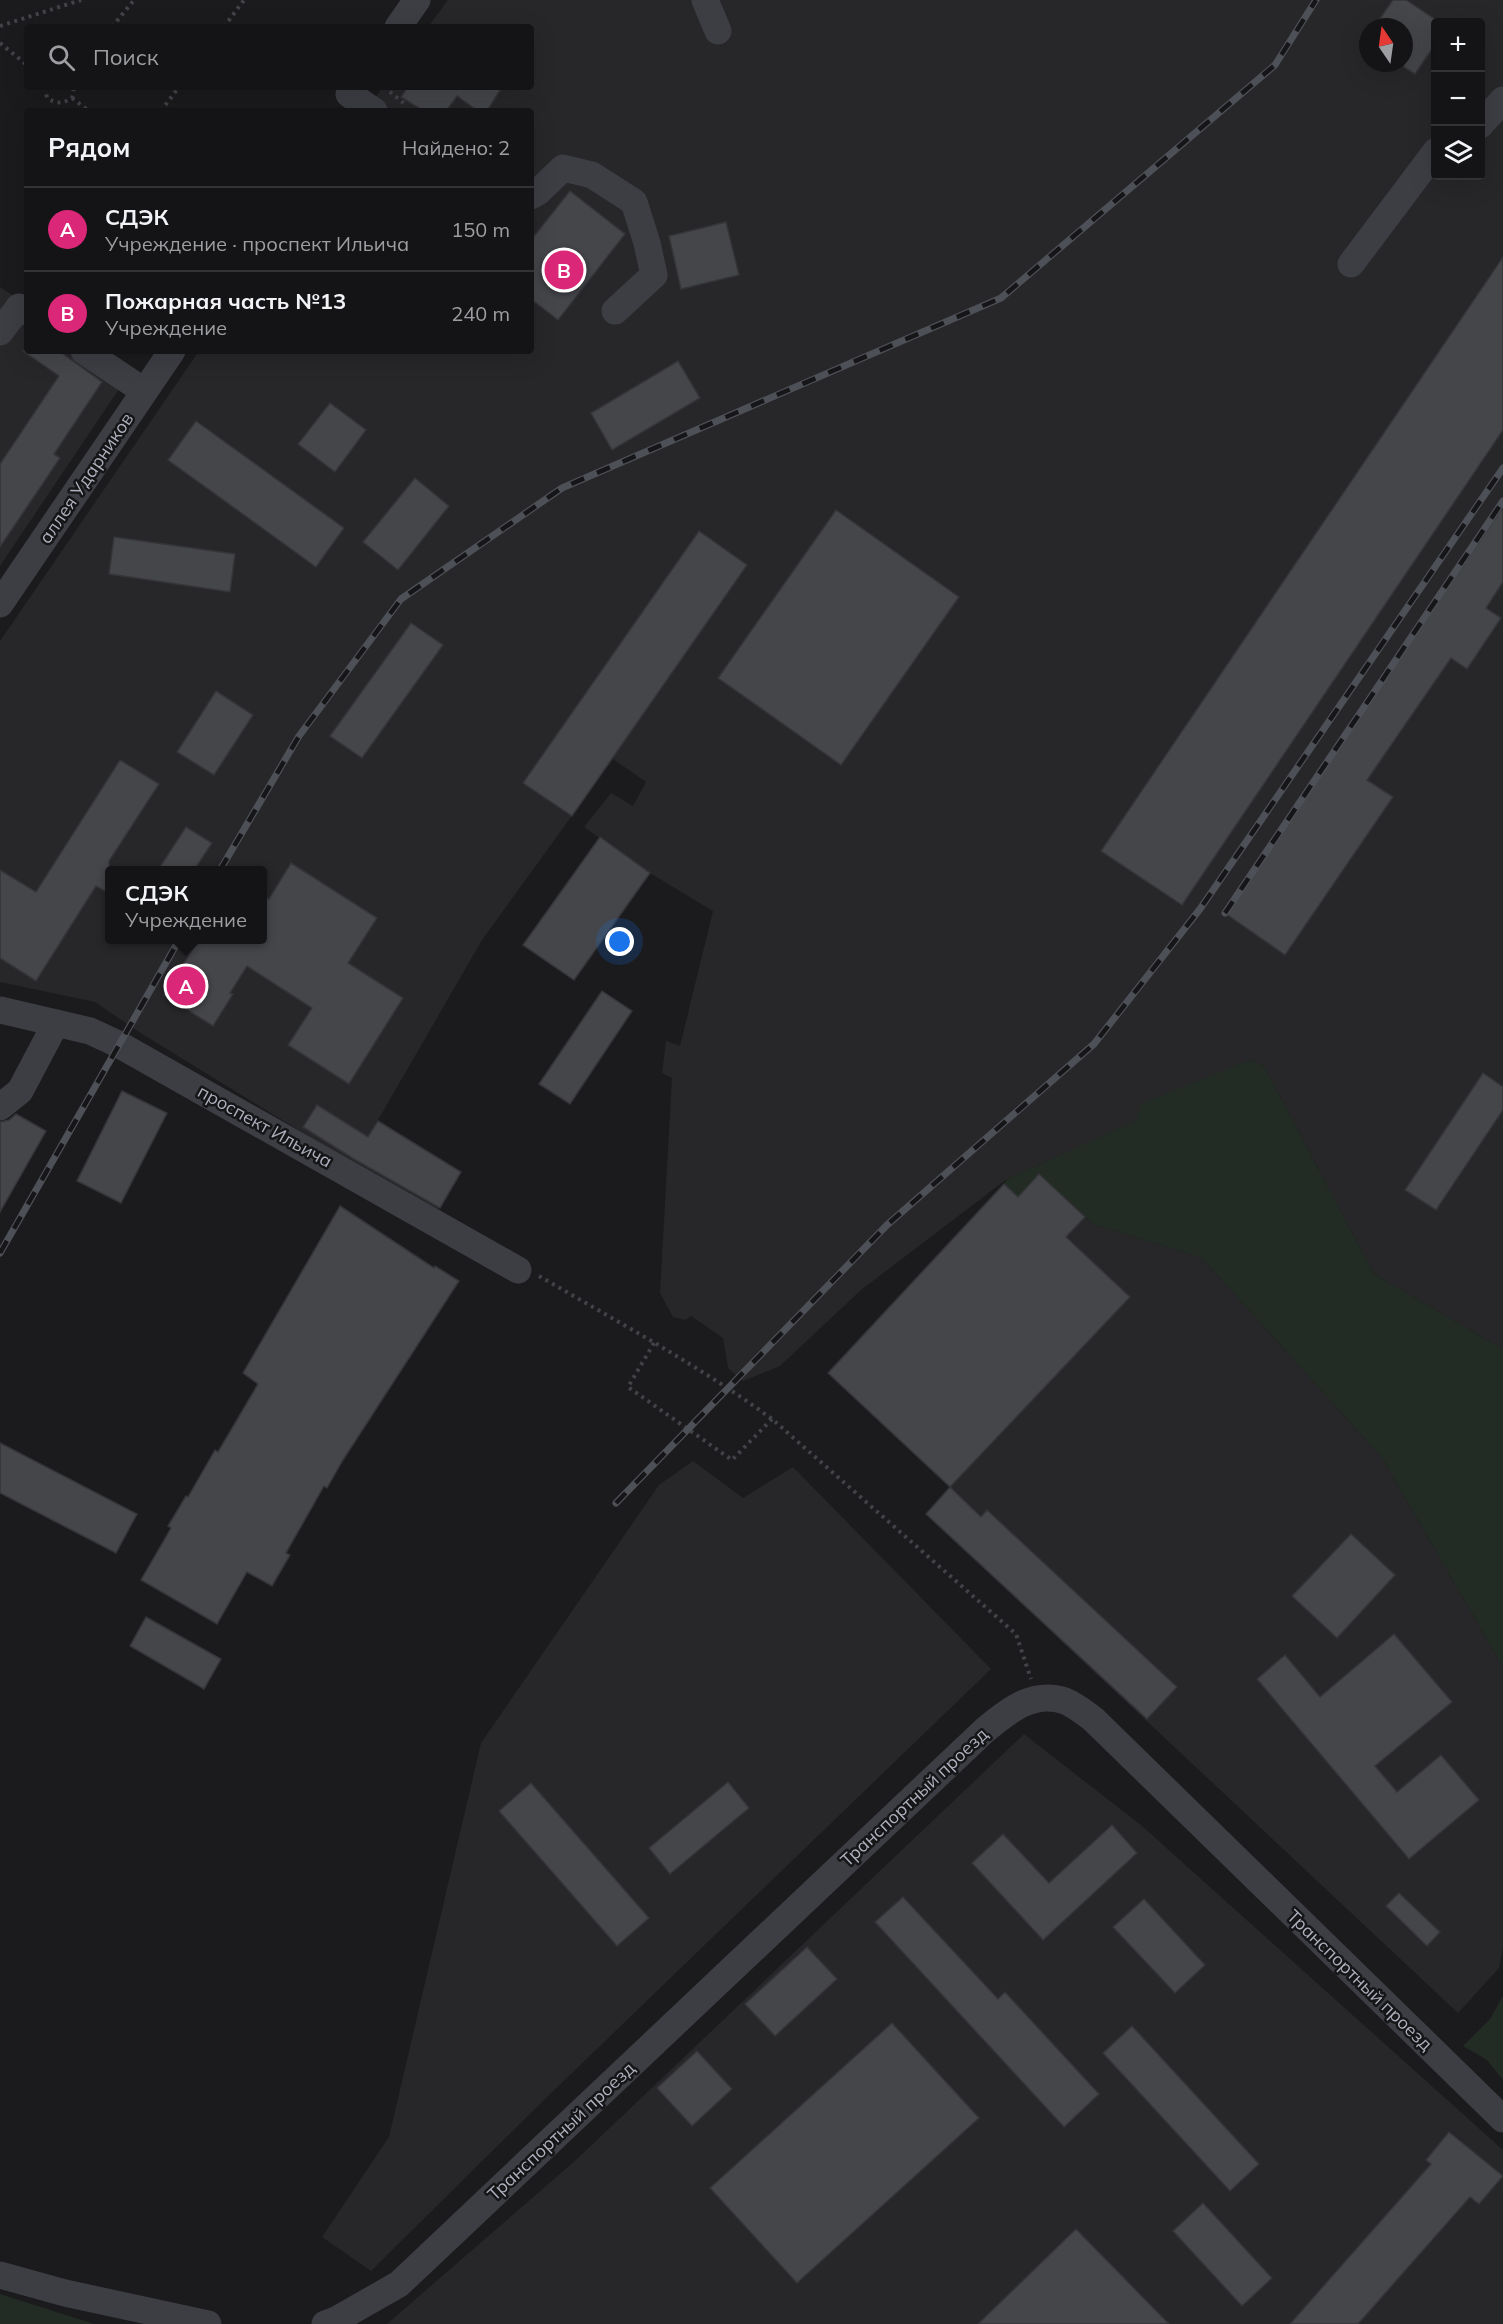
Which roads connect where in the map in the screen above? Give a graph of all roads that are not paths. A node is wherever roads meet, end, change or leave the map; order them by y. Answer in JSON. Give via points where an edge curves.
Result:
{"nodes":[{"id":1,"x":417,"y":0,"type":"edge"},
{"id":2,"x":705,"y":0,"type":"edge"},
{"id":3,"x":400,"y":24,"type":"edge"},
{"id":4,"x":718,"y":31,"type":"dead end"},
{"id":5,"x":347,"y":97,"type":"edge"},
{"id":6,"x":1503,"y":100,"type":"edge"},
{"id":7,"x":368,"y":108,"type":"edge"},
{"id":8,"x":1485,"y":120,"type":"edge"},
{"id":9,"x":1431,"y":158,"type":"edge"},
{"id":10,"x":534,"y":194,"type":"edge"},
{"id":11,"x":1351,"y":264,"type":"dead end"},
{"id":12,"x":24,"y":310,"type":"edge"},
{"id":13,"x":615,"y":311,"type":"dead end"},
{"id":14,"x":0,"y":332,"type":"edge"},
{"id":15,"x":88,"y":354,"type":"edge"},
{"id":16,"x":170,"y":354,"type":"edge"},
{"id":17,"x":144,"y":392,"type":"junction"},
{"id":18,"x":0,"y":604,"type":"edge"},
{"id":19,"x":0,"y":1010,"type":"edge"},
{"id":20,"x":56,"y":1023,"type":"junction"},
{"id":21,"x":0,"y":1107,"type":"edge"},
{"id":22,"x":518,"y":1270,"type":"road end"},
{"id":23,"x":1503,"y":2120,"type":"edge"},
{"id":24,"x":0,"y":2275,"type":"edge"},
{"id":25,"x":208,"y":2324,"type":"edge"},
{"id":26,"x":325,"y":2324,"type":"edge"}],
"edges":[{"from":1,"to":3,"type":"street"},
{"from":2,"to":4,"type":"street"},
{"from":5,"to":7,"type":"street"},
{"from":6,"to":8,"type":"street"},
{"from":9,"to":11,"type":"street"},
{"from":10,"to":13,"type":"street","via":[[563,168],[592,176],[634,202],[654,275]]},
{"from":12,"to":14,"type":"street","via":[[19,307]]},
{"from":15,"to":17,"type":"street"},
{"from":16,"to":17,"type":"street","name":"аллея Ударников"},
{"from":17,"to":18,"type":"street","name":"аллея Ударников"},
{"from":19,"to":20,"type":"street","name":"проспект Ильича"},
{"from":20,"to":21,"type":"street","via":[[20,1091]]},
{"from":20,"to":22,"type":"street","name":"проспект Ильича","via":[[90,1031],[118,1044]]},
{"from":23,"to":26,"type":"street","name":"Транспортный проезд","via":[[1093,1719],[1065,1701],[1038,1699],[1011,1708],[985,1730],[399,2284]]},
{"from":24,"to":25,"type":"street"}]}
